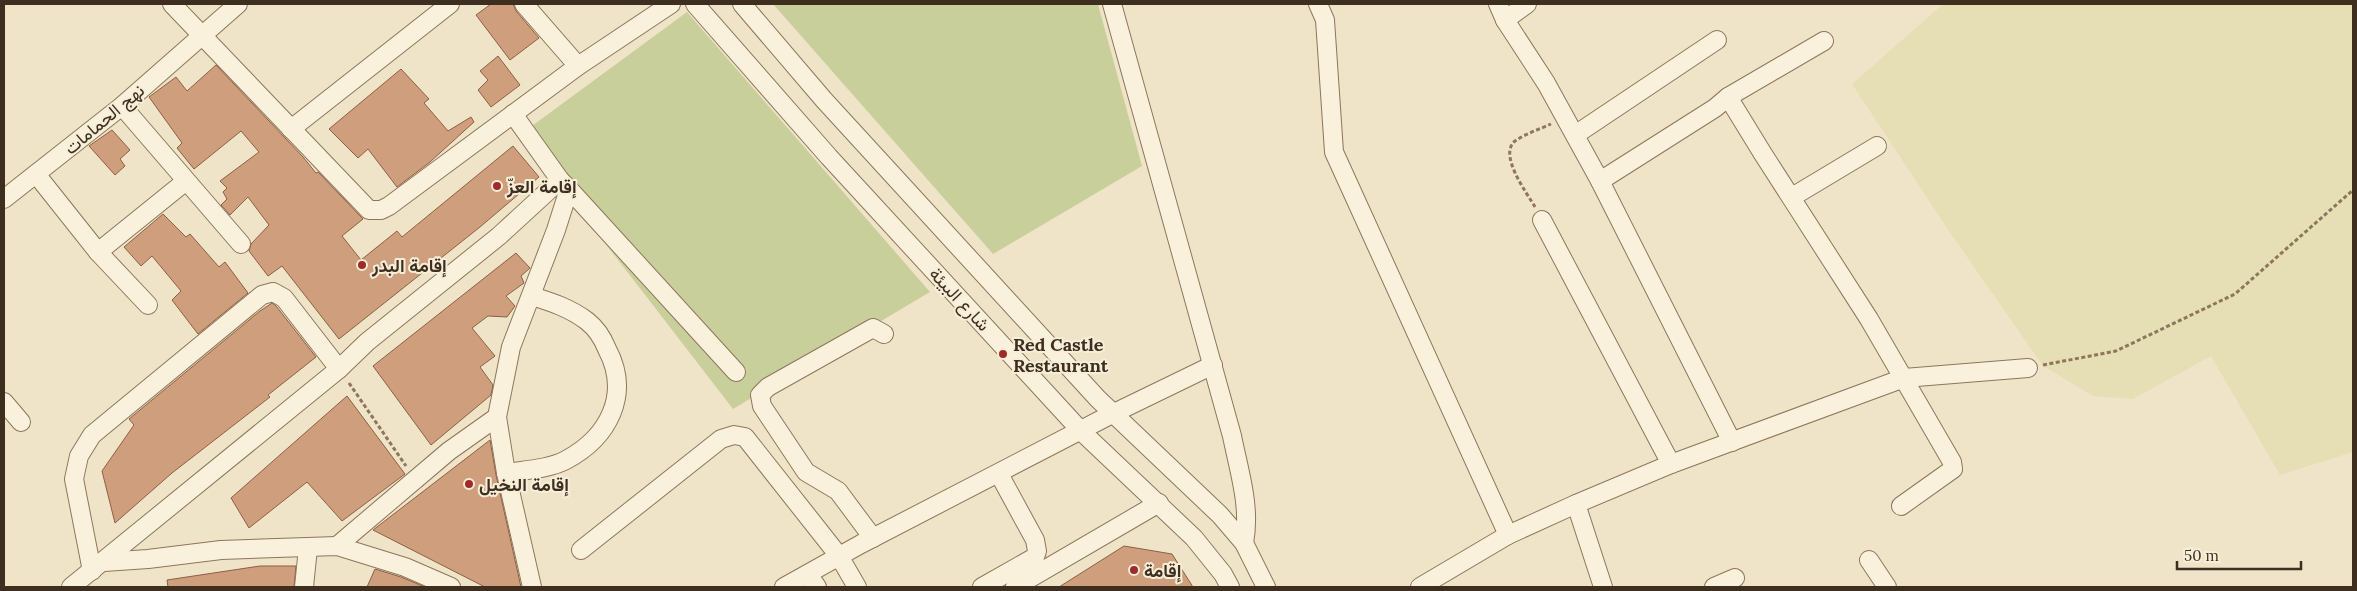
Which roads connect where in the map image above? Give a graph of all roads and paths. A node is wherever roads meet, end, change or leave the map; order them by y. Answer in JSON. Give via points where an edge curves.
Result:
{"nodes":[{"id":1,"x":172,"y":4,"type":"edge"},
{"id":2,"x":238,"y":4,"type":"edge"},
{"id":3,"x":450,"y":4,"type":"edge"},
{"id":4,"x":524,"y":4,"type":"edge"},
{"id":5,"x":671,"y":4,"type":"edge"},
{"id":6,"x":695,"y":4,"type":"edge"},
{"id":7,"x":742,"y":4,"type":"edge"},
{"id":8,"x":1112,"y":4,"type":"edge"},
{"id":9,"x":1318,"y":4,"type":"edge"},
{"id":10,"x":1498,"y":4,"type":"edge"},
{"id":11,"x":1527,"y":4,"type":"edge"},
{"id":12,"x":1505,"y":20,"type":"junction"},
{"id":13,"x":200,"y":35,"type":"junction"},
{"id":14,"x":1717,"y":40,"type":"dead end"},
{"id":15,"x":1824,"y":40,"type":"dead end"},
{"id":16,"x":578,"y":66,"type":"junction"},
{"id":17,"x":1728,"y":97,"type":"junction"},
{"id":18,"x":122,"y":106,"type":"junction"},
{"id":19,"x":513,"y":114,"type":"junction"},
{"id":20,"x":1565,"y":117,"type":"junction"},
{"id":21,"x":291,"y":129,"type":"junction"},
{"id":22,"x":1575,"y":135,"type":"junction"},
{"id":23,"x":1876,"y":146,"type":"dead end"},
{"id":24,"x":36,"y":174,"type":"junction"},
{"id":25,"x":186,"y":180,"type":"junction"},
{"id":26,"x":1600,"y":181,"type":"junction"},
{"id":27,"x":565,"y":184,"type":"junction"},
{"id":28,"x":2353,"y":190,"type":"edge"},
{"id":29,"x":1792,"y":197,"type":"junction"},
{"id":30,"x":4,"y":199,"type":"edge"},
{"id":31,"x":1542,"y":220,"type":"joint"},
{"id":32,"x":241,"y":244,"type":"dead end"},
{"id":33,"x":98,"y":252,"type":"junction"},
{"id":34,"x":532,"y":296,"type":"junction"},
{"id":35,"x":148,"y":305,"type":"dead end"},
{"id":36,"x":884,"y":334,"type":"dead end"},
{"id":37,"x":1213,"y":365,"type":"junction"},
{"id":38,"x":2028,"y":368,"type":"joint"},
{"id":39,"x":339,"y":369,"type":"junction"},
{"id":40,"x":736,"y":372,"type":"dead end"},
{"id":41,"x":1904,"y":378,"type":"junction"},
{"id":42,"x":4,"y":402,"type":"edge"},
{"id":43,"x":1112,"y":414,"type":"junction"},
{"id":44,"x":497,"y":417,"type":"junction"},
{"id":45,"x":20,"y":422,"type":"dead end"},
{"id":46,"x":1081,"y":431,"type":"junction"},
{"id":47,"x":1732,"y":442,"type":"junction"},
{"id":48,"x":1671,"y":464,"type":"junction"},
{"id":49,"x":506,"y":473,"type":"junction"},
{"id":50,"x":999,"y":474,"type":"junction"},
{"id":51,"x":415,"y":479,"type":"junction"},
{"id":52,"x":1159,"y":503,"type":"junction"},
{"id":53,"x":1576,"y":504,"type":"junction"},
{"id":54,"x":1902,"y":506,"type":"dead end"},
{"id":55,"x":1508,"y":535,"type":"junction"},
{"id":56,"x":873,"y":538,"type":"junction"},
{"id":57,"x":1244,"y":542,"type":"junction"},
{"id":58,"x":337,"y":546,"type":"junction"},
{"id":59,"x":308,"y":548,"type":"junction"},
{"id":60,"x":581,"y":550,"type":"dead end"},
{"id":61,"x":839,"y":556,"type":"junction"},
{"id":62,"x":1869,"y":560,"type":"dead end"},
{"id":63,"x":98,"y":567,"type":"junction"},
{"id":64,"x":1735,"y":578,"type":"dead end"},
{"id":65,"x":812,"y":581,"type":"edge"},
{"id":66,"x":71,"y":587,"type":"edge"},
{"id":67,"x":304,"y":587,"type":"edge"},
{"id":68,"x":451,"y":587,"type":"edge"},
{"id":69,"x":532,"y":587,"type":"edge"},
{"id":70,"x":784,"y":587,"type":"edge"},
{"id":71,"x":857,"y":587,"type":"edge"},
{"id":72,"x":982,"y":587,"type":"edge"},
{"id":73,"x":1015,"y":587,"type":"edge"},
{"id":74,"x":1230,"y":587,"type":"edge"},
{"id":75,"x":1266,"y":587,"type":"edge"},
{"id":76,"x":1420,"y":587,"type":"edge"},
{"id":77,"x":1603,"y":587,"type":"edge"},
{"id":78,"x":1714,"y":587,"type":"edge"},
{"id":79,"x":1888,"y":587,"type":"edge"}],
"edges":[{"from":1,"to":13,"type":"street"},
{"from":2,"to":13,"type":"street","name":"نهج الحمامات"},
{"from":3,"to":21,"type":"street"},
{"from":4,"to":16,"type":"street"},
{"from":5,"to":16,"type":"street"},
{"from":6,"to":46,"type":"street","name":"شارع البيئة","via":[[829,157]]},
{"from":7,"to":43,"type":"street","name":"شارع البيئة","via":[[824,100]]},
{"from":8,"to":37,"type":"street"},
{"from":9,"to":55,"type":"street","via":[[1325,20],[1334,152]]},
{"from":10,"to":12,"type":"street"},
{"from":11,"to":12,"type":"street"},
{"from":12,"to":20,"type":"street"},
{"from":13,"to":18,"type":"street","name":"نهج الحمامات"},
{"from":13,"to":21,"type":"street"},
{"from":14,"to":22,"type":"street"},
{"from":15,"to":17,"type":"street"},
{"from":16,"to":19,"type":"street"},
{"from":17,"to":26,"type":"street"},
{"from":17,"to":29,"type":"street"},
{"from":18,"to":24,"type":"street","name":"نهج الحمامات"},
{"from":18,"to":25,"type":"street"},
{"from":19,"to":21,"type":"street","via":[[381,210],[369,210]]},
{"from":19,"to":27,"type":"street"},
{"from":20,"to":22,"type":"street"},
{"from":20,"to":31,"type":"path","via":[[1514,142],[1509,152],[1511,165]]},
{"from":22,"to":26,"type":"street"},
{"from":23,"to":29,"type":"street"},
{"from":24,"to":30,"type":"street","name":"نهج الحمامات"},
{"from":24,"to":33,"type":"street"},
{"from":25,"to":32,"type":"street"},
{"from":25,"to":33,"type":"street"},
{"from":26,"to":47,"type":"street"},
{"from":27,"to":34,"type":"street"},
{"from":27,"to":39,"type":"street","via":[[367,342]]},
{"from":27,"to":40,"type":"street"},
{"from":28,"to":38,"type":"path","via":[[2235,294],[2116,351]]},
{"from":29,"to":41,"type":"street"},
{"from":31,"to":48,"type":"street"},
{"from":33,"to":35,"type":"street"},
{"from":34,"to":44,"type":"street","via":[[511,347]]},
{"from":34,"to":49,"type":"street","via":[[563,306],[588,322],[603,340],[614,362],[618,389],[612,412],[598,437],[581,450],[564,461]]},
{"from":36,"to":56,"type":"street","via":[[873,328],[768,387],[760,395],[762,406],[806,472],[838,491]]},
{"from":37,"to":43,"type":"street"},
{"from":37,"to":57,"type":"street","via":[[1244,496]]},
{"from":38,"to":41,"type":"street"},
{"from":39,"to":51,"type":"path"},
{"from":39,"to":63,"type":"street"},
{"from":39,"to":63,"type":"street","via":[[284,298],[273,292],[262,295],[192,350],[92,435],[79,456],[74,479]]},
{"from":41,"to":47,"type":"street"},
{"from":41,"to":54,"type":"street","via":[[1953,469]]},
{"from":42,"to":45,"type":"street"},
{"from":43,"to":46,"type":"street"},
{"from":43,"to":57,"type":"street","name":"شارع البيئة","via":[[1200,495]]},
{"from":44,"to":49,"type":"street"},
{"from":44,"to":51,"type":"street"},
{"from":46,"to":50,"type":"street"},
{"from":46,"to":52,"type":"street","name":"شارع البيئة"},
{"from":47,"to":48,"type":"street"},
{"from":48,"to":53,"type":"street"},
{"from":49,"to":69,"type":"street"},
{"from":50,"to":56,"type":"street"},
{"from":50,"to":72,"type":"street","via":[[1037,551],[1035,557]]},
{"from":51,"to":58,"type":"street"},
{"from":52,"to":73,"type":"street"},
{"from":52,"to":74,"type":"street","name":"شارع البيئة","via":[[1194,538],[1224,574]]},
{"from":53,"to":55,"type":"street"},
{"from":53,"to":77,"type":"street"},
{"from":55,"to":76,"type":"street"},
{"from":56,"to":61,"type":"street"},
{"from":57,"to":75,"type":"street","name":"شارع البيئة"},
{"from":58,"to":59,"type":"street"},
{"from":58,"to":68,"type":"street","via":[[405,567]]},
{"from":59,"to":63,"type":"street","via":[[222,550]]},
{"from":59,"to":67,"type":"street"},
{"from":60,"to":61,"type":"street","via":[[721,439],[734,435],[744,437]]},
{"from":61,"to":65,"type":"street"},
{"from":61,"to":71,"type":"street"},
{"from":62,"to":79,"type":"street"},
{"from":63,"to":66,"type":"street"},
{"from":64,"to":78,"type":"street"},
{"from":65,"to":70,"type":"street"}]}
